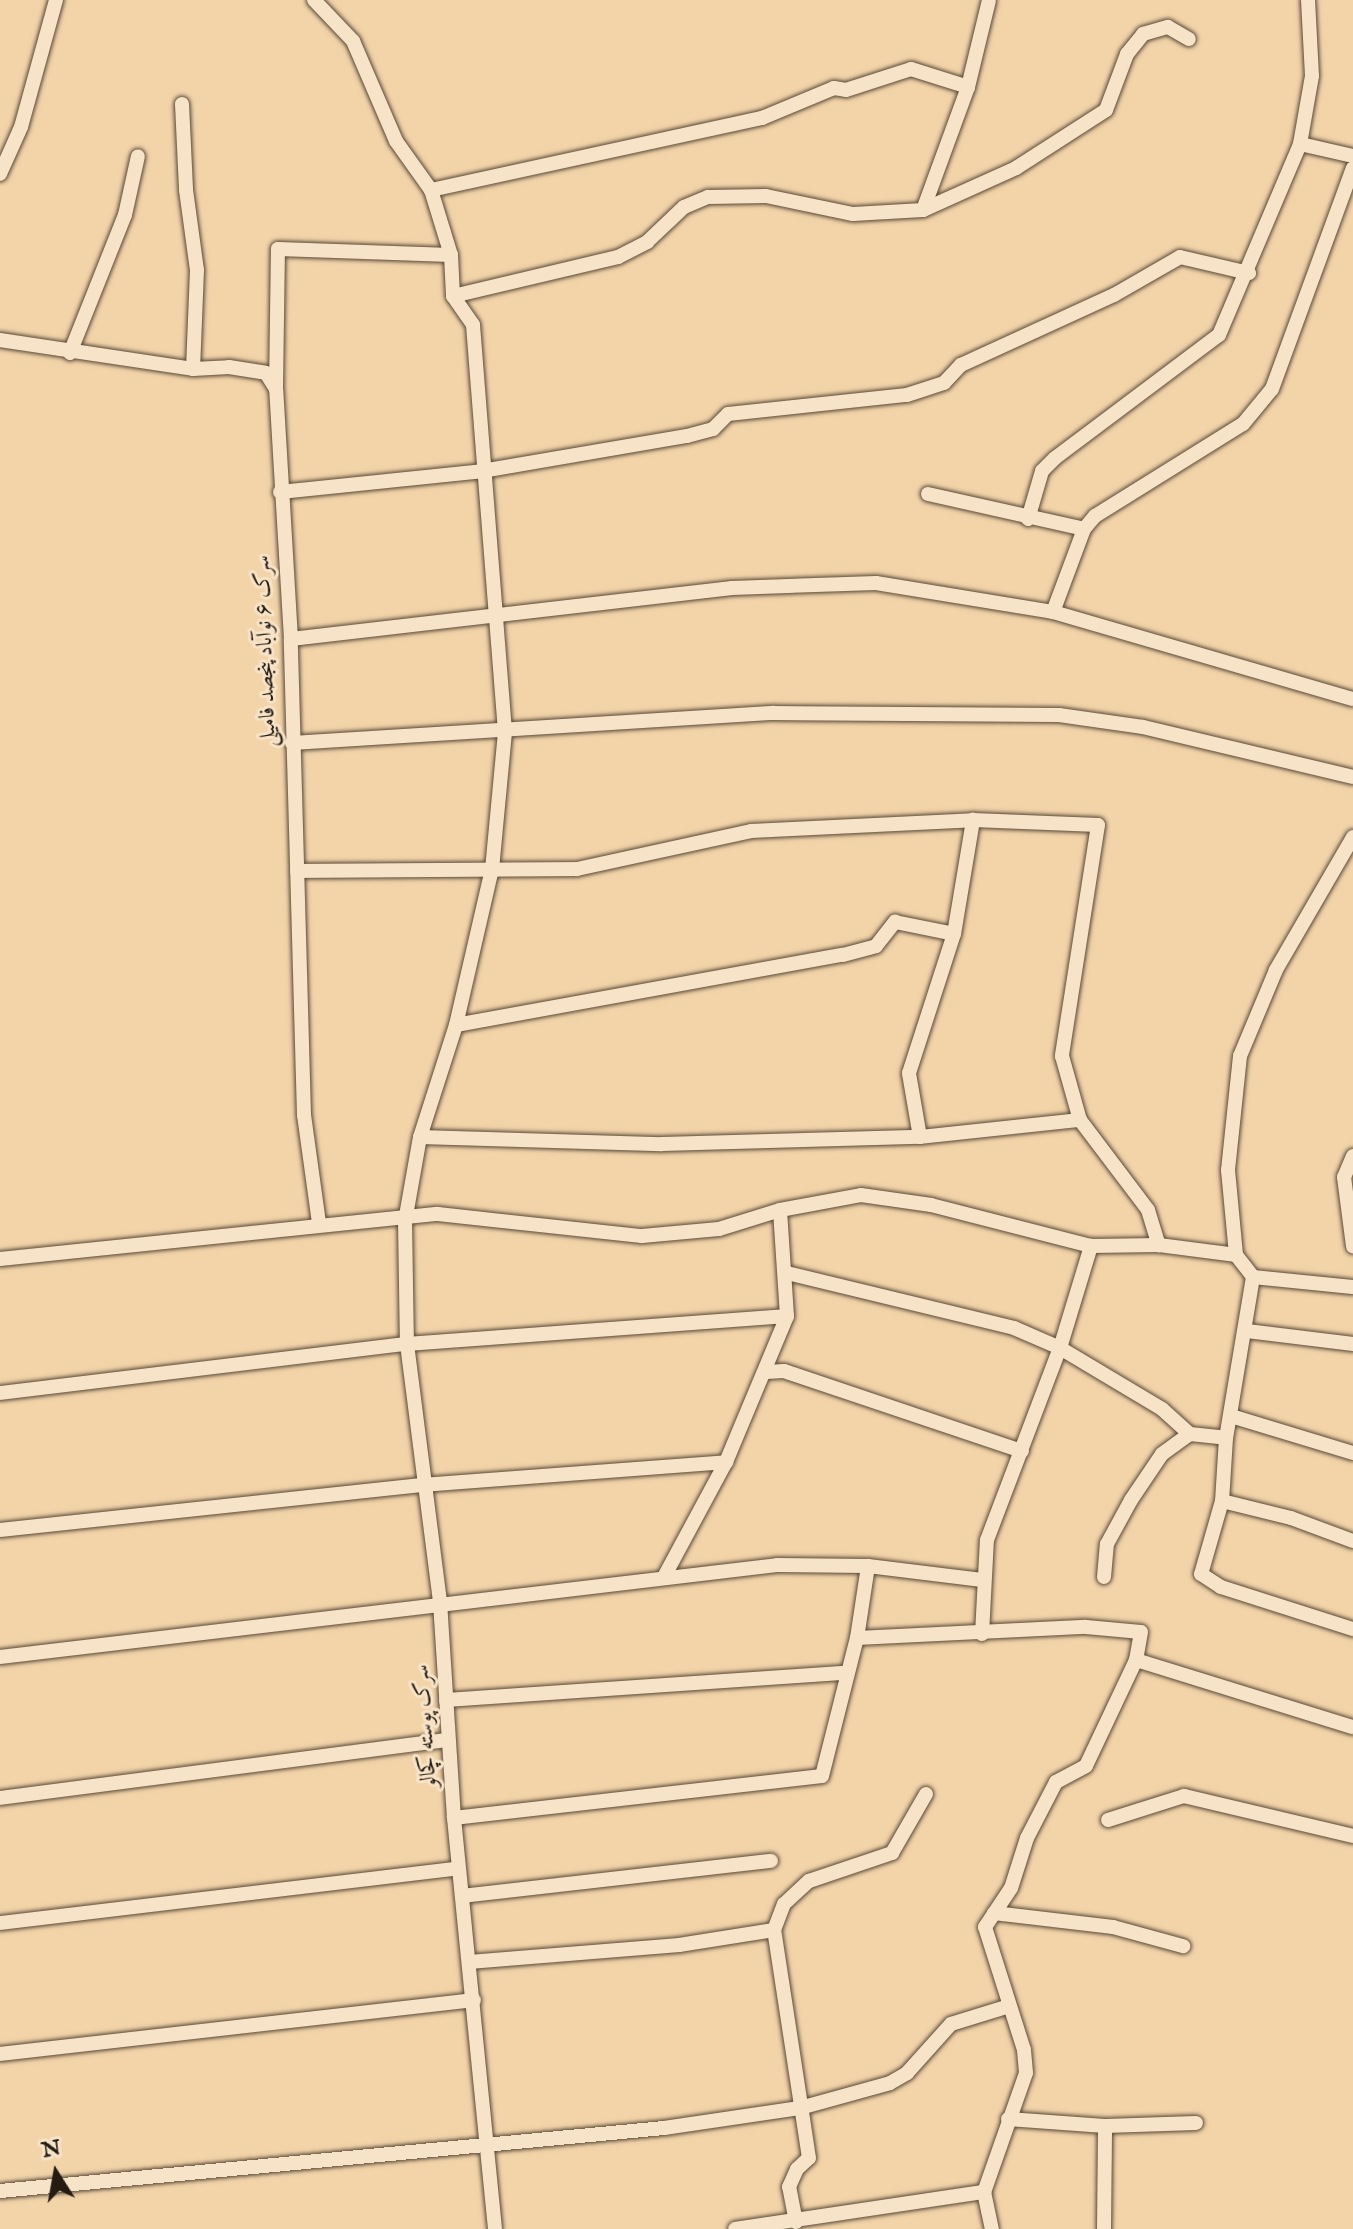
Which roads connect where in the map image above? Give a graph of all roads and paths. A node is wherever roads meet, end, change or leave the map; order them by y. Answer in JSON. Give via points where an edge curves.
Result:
{"nodes":[{"id":1,"x":56,"y":0,"type":"edge"},
{"id":2,"x":316,"y":0,"type":"edge"},
{"id":3,"x":989,"y":0,"type":"edge"},
{"id":4,"x":1308,"y":0,"type":"edge"},
{"id":5,"x":1189,"y":39,"type":"dead end"},
{"id":6,"x":968,"y":87,"type":"junction"},
{"id":7,"x":182,"y":104,"type":"dead end"},
{"id":8,"x":1300,"y":144,"type":"junction"},
{"id":9,"x":138,"y":156,"type":"dead end"},
{"id":10,"x":1353,"y":156,"type":"edge"},
{"id":11,"x":1353,"y":168,"type":"edge"},
{"id":12,"x":0,"y":174,"type":"edge"},
{"id":13,"x":431,"y":190,"type":"junction"},
{"id":14,"x":923,"y":210,"type":"junction"},
{"id":15,"x":451,"y":255,"type":"junction"},
{"id":16,"x":1249,"y":273,"type":"junction"},
{"id":17,"x":453,"y":296,"type":"junction"},
{"id":18,"x":0,"y":340,"type":"edge"},
{"id":19,"x":70,"y":353,"type":"junction"},
{"id":20,"x":193,"y":369,"type":"junction"},
{"id":21,"x":276,"y":389,"type":"junction"},
{"id":22,"x":482,"y":471,"type":"junction"},
{"id":23,"x":280,"y":492,"type":"junction"},
{"id":24,"x":928,"y":494,"type":"dead end"},
{"id":25,"x":1028,"y":519,"type":"junction"},
{"id":26,"x":1084,"y":529,"type":"junction"},
{"id":27,"x":1053,"y":612,"type":"junction"},
{"id":28,"x":493,"y":615,"type":"junction"},
{"id":29,"x":291,"y":639,"type":"junction"},
{"id":30,"x":1353,"y":699,"type":"edge"},
{"id":31,"x":505,"y":732,"type":"junction"},
{"id":32,"x":292,"y":743,"type":"junction"},
{"id":33,"x":1353,"y":777,"type":"edge"},
{"id":34,"x":973,"y":820,"type":"junction"},
{"id":35,"x":1353,"y":837,"type":"edge"},
{"id":36,"x":492,"y":869,"type":"junction"},
{"id":37,"x":297,"y":871,"type":"junction"},
{"id":38,"x":954,"y":934,"type":"junction"},
{"id":39,"x":456,"y":1025,"type":"junction"},
{"id":40,"x":1080,"y":1120,"type":"junction"},
{"id":41,"x":420,"y":1137,"type":"junction"},
{"id":42,"x":920,"y":1137,"type":"junction"},
{"id":43,"x":1353,"y":1156,"type":"edge"},
{"id":44,"x":780,"y":1210,"type":"junction"},
{"id":45,"x":405,"y":1221,"type":"junction"},
{"id":46,"x":319,"y":1223,"type":"junction"},
{"id":47,"x":1159,"y":1245,"type":"junction"},
{"id":48,"x":1091,"y":1246,"type":"junction"},
{"id":49,"x":1353,"y":1246,"type":"edge"},
{"id":50,"x":1236,"y":1255,"type":"junction"},
{"id":51,"x":0,"y":1259,"type":"edge"},
{"id":52,"x":787,"y":1273,"type":"junction"},
{"id":53,"x":1253,"y":1277,"type":"junction"},
{"id":54,"x":1353,"y":1287,"type":"edge"},
{"id":55,"x":787,"y":1316,"type":"junction"},
{"id":56,"x":1247,"y":1331,"type":"junction"},
{"id":57,"x":407,"y":1344,"type":"junction"},
{"id":58,"x":1353,"y":1344,"type":"edge"},
{"id":59,"x":1060,"y":1348,"type":"junction"},
{"id":60,"x":766,"y":1372,"type":"junction"},
{"id":61,"x":0,"y":1393,"type":"edge"},
{"id":62,"x":1231,"y":1416,"type":"junction"},
{"id":63,"x":1190,"y":1434,"type":"junction"},
{"id":64,"x":1226,"y":1438,"type":"junction"},
{"id":65,"x":1022,"y":1451,"type":"junction"},
{"id":66,"x":1353,"y":1453,"type":"edge"},
{"id":67,"x":726,"y":1462,"type":"junction"},
{"id":68,"x":422,"y":1485,"type":"junction"},
{"id":69,"x":1222,"y":1501,"type":"junction"},
{"id":70,"x":0,"y":1530,"type":"edge"},
{"id":71,"x":1353,"y":1541,"type":"edge"},
{"id":72,"x":868,"y":1566,"type":"junction"},
{"id":73,"x":664,"y":1577,"type":"junction"},
{"id":74,"x":1104,"y":1577,"type":"dead end"},
{"id":75,"x":982,"y":1580,"type":"junction"},
{"id":76,"x":440,"y":1602,"type":"junction"},
{"id":77,"x":1353,"y":1629,"type":"edge"},
{"id":78,"x":982,"y":1634,"type":"junction"},
{"id":79,"x":857,"y":1638,"type":"junction"},
{"id":80,"x":0,"y":1657,"type":"edge"},
{"id":81,"x":1136,"y":1660,"type":"junction"},
{"id":82,"x":845,"y":1673,"type":"junction"},
{"id":83,"x":446,"y":1700,"type":"junction"},
{"id":84,"x":1353,"y":1727,"type":"edge"},
{"id":85,"x":447,"y":1740,"type":"junction"},
{"id":86,"x":926,"y":1794,"type":"dead end"},
{"id":87,"x":0,"y":1798,"type":"edge"},
{"id":88,"x":454,"y":1818,"type":"junction"},
{"id":89,"x":1108,"y":1820,"type":"dead end"},
{"id":90,"x":1353,"y":1836,"type":"edge"},
{"id":91,"x":771,"y":1861,"type":"dead end"},
{"id":92,"x":458,"y":1868,"type":"junction"},
{"id":93,"x":462,"y":1896,"type":"junction"},
{"id":94,"x":994,"y":1913,"type":"junction"},
{"id":95,"x":0,"y":1923,"type":"edge"},
{"id":96,"x":774,"y":1930,"type":"junction"},
{"id":97,"x":1183,"y":1946,"type":"dead end"},
{"id":98,"x":469,"y":1962,"type":"junction"},
{"id":99,"x":474,"y":2000,"type":"junction"},
{"id":100,"x":1009,"y":2006,"type":"junction"},
{"id":101,"x":0,"y":2054,"type":"edge"},
{"id":102,"x":800,"y":2108,"type":"junction"},
{"id":103,"x":1008,"y":2119,"type":"junction"},
{"id":104,"x":1196,"y":2123,"type":"dead end"},
{"id":105,"x":1105,"y":2126,"type":"junction"},
{"id":106,"x":486,"y":2141,"type":"junction"},
{"id":107,"x":0,"y":2191,"type":"edge"},
{"id":108,"x":984,"y":2192,"type":"junction"},
{"id":109,"x":796,"y":2222,"type":"junction"},
{"id":110,"x":495,"y":2229,"type":"edge"},
{"id":111,"x":735,"y":2229,"type":"edge"},
{"id":112,"x":992,"y":2229,"type":"edge"},
{"id":113,"x":1104,"y":2229,"type":"edge"}],
"edges":[{"from":1,"to":12,"type":"street","via":[[21,127]]},
{"from":2,"to":13,"type":"street","via":[[353,41],[396,141]]},
{"from":3,"to":6,"type":"street"},
{"from":4,"to":8,"type":"street","via":[[1312,76]]},
{"from":5,"to":14,"type":"street","via":[[1168,27],[1143,34],[1127,54],[1106,110],[1016,168]]},
{"from":6,"to":13,"type":"street","via":[[911,69],[846,90],[834,88],[762,118]]},
{"from":6,"to":14,"type":"street"},
{"from":7,"to":20,"type":"street","via":[[197,270]]},
{"from":8,"to":10,"type":"street"},
{"from":8,"to":16,"type":"street"},
{"from":9,"to":19,"type":"street","via":[[125,215]]},
{"from":11,"to":26,"type":"street","via":[[1272,389],[1243,424],[1095,516]]},
{"from":13,"to":15,"type":"street"},
{"from":14,"to":17,"type":"street","via":[[853,214],[766,196],[708,197],[684,207],[647,242],[618,257]]},
{"from":15,"to":17,"type":"street"},
{"from":15,"to":21,"type":"street","name":"سرک ۶ نوآباد پنجصد فامیلی","via":[[278,249]]},
{"from":16,"to":22,"type":"street","via":[[1180,257],[1114,295],[961,365],[944,383],[907,395],[728,414],[713,429],[687,436]]},
{"from":16,"to":25,"type":"street","via":[[1219,335],[1042,471]]},
{"from":17,"to":22,"type":"street","name":"سرک پوسته کچالو","via":[[473,325]]},
{"from":18,"to":19,"type":"street"},
{"from":19,"to":20,"type":"street"},
{"from":20,"to":21,"type":"street","via":[[266,373]]},
{"from":21,"to":23,"type":"street","name":"سرک ۶ نوآباد پنجصد فامیلی"},
{"from":22,"to":23,"type":"street"},
{"from":22,"to":28,"type":"street","name":"سرک پوسته کچالو"},
{"from":23,"to":29,"type":"street","name":"سرک ۶ نوآباد پنجصد فامیلی"},
{"from":24,"to":25,"type":"street"},
{"from":25,"to":26,"type":"street"},
{"from":26,"to":27,"type":"street"},
{"from":27,"to":28,"type":"street","via":[[876,583],[732,588]]},
{"from":27,"to":30,"type":"street"},
{"from":28,"to":29,"type":"street"},
{"from":28,"to":31,"type":"street","name":"سرک پوسته کچالو"},
{"from":29,"to":32,"type":"street","name":"سرک ۶ نوآباد پنجصد فامیلی"},
{"from":31,"to":32,"type":"street"},
{"from":31,"to":33,"type":"street","via":[[774,713],[1059,715],[1143,727]]},
{"from":31,"to":36,"type":"street","name":"سرک پوسته کچالو"},
{"from":32,"to":37,"type":"street","name":"سرک ۶ نوآباد پنجصد فامیلی"},
{"from":34,"to":36,"type":"street","via":[[751,831],[577,869]]},
{"from":34,"to":38,"type":"street"},
{"from":34,"to":40,"type":"street","via":[[1098,825],[1062,1056]]},
{"from":35,"to":50,"type":"street","via":[[1276,970],[1240,1056],[1228,1170]]},
{"from":36,"to":37,"type":"street"},
{"from":36,"to":39,"type":"street","name":"سرک پوسته کچالو"},
{"from":37,"to":46,"type":"street","name":"سرک ۶ نوآباد پنجصد فامیلی","via":[[304,1115]]},
{"from":38,"to":39,"type":"street","via":[[895,922],[876,946],[843,955]]},
{"from":38,"to":42,"type":"street","via":[[909,1073]]},
{"from":39,"to":41,"type":"street","name":"سرک پوسته کچالو"},
{"from":40,"to":42,"type":"street"},
{"from":40,"to":47,"type":"street","via":[[1148,1210]]},
{"from":41,"to":42,"type":"street","via":[[662,1144]]},
{"from":41,"to":45,"type":"street","name":"سرک پوسته کچالو"},
{"from":43,"to":49,"type":"street","via":[[1344,1177]]},
{"from":44,"to":45,"type":"street","via":[[719,1229],[642,1236],[566,1232],[489,1217],[438,1214]]},
{"from":44,"to":48,"type":"street","via":[[861,1195],[931,1205]]},
{"from":44,"to":52,"type":"street"},
{"from":45,"to":46,"type":"street"},
{"from":45,"to":57,"type":"street","name":"سرک پوسته کچالو"},
{"from":46,"to":51,"type":"street"},
{"from":47,"to":48,"type":"street"},
{"from":47,"to":50,"type":"street"},
{"from":48,"to":59,"type":"street"},
{"from":50,"to":53,"type":"street"},
{"from":52,"to":55,"type":"street"},
{"from":52,"to":59,"type":"street","via":[[1014,1328]]},
{"from":53,"to":54,"type":"street"},
{"from":53,"to":56,"type":"street"},
{"from":55,"to":57,"type":"street"},
{"from":55,"to":60,"type":"street"},
{"from":56,"to":58,"type":"street"},
{"from":56,"to":62,"type":"street"},
{"from":57,"to":61,"type":"street"},
{"from":57,"to":68,"type":"street","name":"سرک پوسته کچالو"},
{"from":59,"to":63,"type":"street","via":[[1162,1409]]},
{"from":59,"to":65,"type":"street"},
{"from":60,"to":65,"type":"street","via":[[784,1371]]},
{"from":60,"to":67,"type":"street"},
{"from":62,"to":64,"type":"street"},
{"from":62,"to":66,"type":"street"},
{"from":63,"to":64,"type":"street"},
{"from":63,"to":74,"type":"street","via":[[1162,1454],[1131,1500],[1107,1544]]},
{"from":64,"to":69,"type":"street"},
{"from":65,"to":75,"type":"street","via":[[987,1540]]},
{"from":67,"to":68,"type":"street"},
{"from":67,"to":73,"type":"street"},
{"from":68,"to":70,"type":"street"},
{"from":68,"to":76,"type":"street","name":"سرک پوسته کچالو"},
{"from":69,"to":71,"type":"street"},
{"from":69,"to":77,"type":"street","via":[[1201,1574],[1221,1587]]},
{"from":72,"to":73,"type":"street","via":[[777,1565]]},
{"from":72,"to":75,"type":"street"},
{"from":72,"to":79,"type":"street"},
{"from":73,"to":76,"type":"street"},
{"from":75,"to":78,"type":"street"},
{"from":76,"to":80,"type":"street"},
{"from":76,"to":83,"type":"street","name":"سرک پوسته کچالو"},
{"from":78,"to":79,"type":"street"},
{"from":78,"to":81,"type":"street","via":[[1086,1627],[1141,1632]]},
{"from":79,"to":82,"type":"street"},
{"from":81,"to":84,"type":"street"},
{"from":81,"to":94,"type":"street","via":[[1086,1766],[1056,1782],[1027,1838],[1011,1888]]},
{"from":82,"to":83,"type":"street"},
{"from":82,"to":88,"type":"street","via":[[822,1776]]},
{"from":83,"to":85,"type":"street","name":"سرک پوسته کچالو"},
{"from":85,"to":87,"type":"street"},
{"from":85,"to":88,"type":"street","name":"سرک پوسته کچالو"},
{"from":86,"to":96,"type":"street","via":[[892,1853],[809,1881],[784,1904]]},
{"from":88,"to":92,"type":"street","name":"سرک پوسته کچالو"},
{"from":89,"to":90,"type":"street","via":[[1184,1796]]},
{"from":91,"to":93,"type":"street"},
{"from":92,"to":93,"type":"street","name":"سرک پوسته کچالو"},
{"from":92,"to":95,"type":"street"},
{"from":93,"to":98,"type":"street","name":"سرک پوسته کچالو"},
{"from":94,"to":97,"type":"street","via":[[1113,1927]]},
{"from":94,"to":100,"type":"street","via":[[985,1927]]},
{"from":96,"to":98,"type":"street","via":[[679,1945]]},
{"from":96,"to":102,"type":"street"},
{"from":98,"to":99,"type":"street","name":"سرک پوسته کچالو"},
{"from":99,"to":101,"type":"street"},
{"from":99,"to":106,"type":"street","name":"سرک پوسته کچالو"},
{"from":100,"to":102,"type":"street","via":[[951,2024],[907,2073],[890,2083]]},
{"from":100,"to":103,"type":"street","via":[[1026,2073]]},
{"from":102,"to":106,"type":"street","via":[[664,2128]]},
{"from":102,"to":109,"type":"street","via":[[809,2158],[789,2187]]},
{"from":103,"to":105,"type":"street"},
{"from":103,"to":108,"type":"street"},
{"from":104,"to":105,"type":"street"},
{"from":105,"to":113,"type":"street"},
{"from":106,"to":107,"type":"street"},
{"from":106,"to":110,"type":"street","name":"سرک پوسته کچالو"},
{"from":108,"to":109,"type":"street"},
{"from":108,"to":112,"type":"street"},
{"from":109,"to":111,"type":"street"}]}
